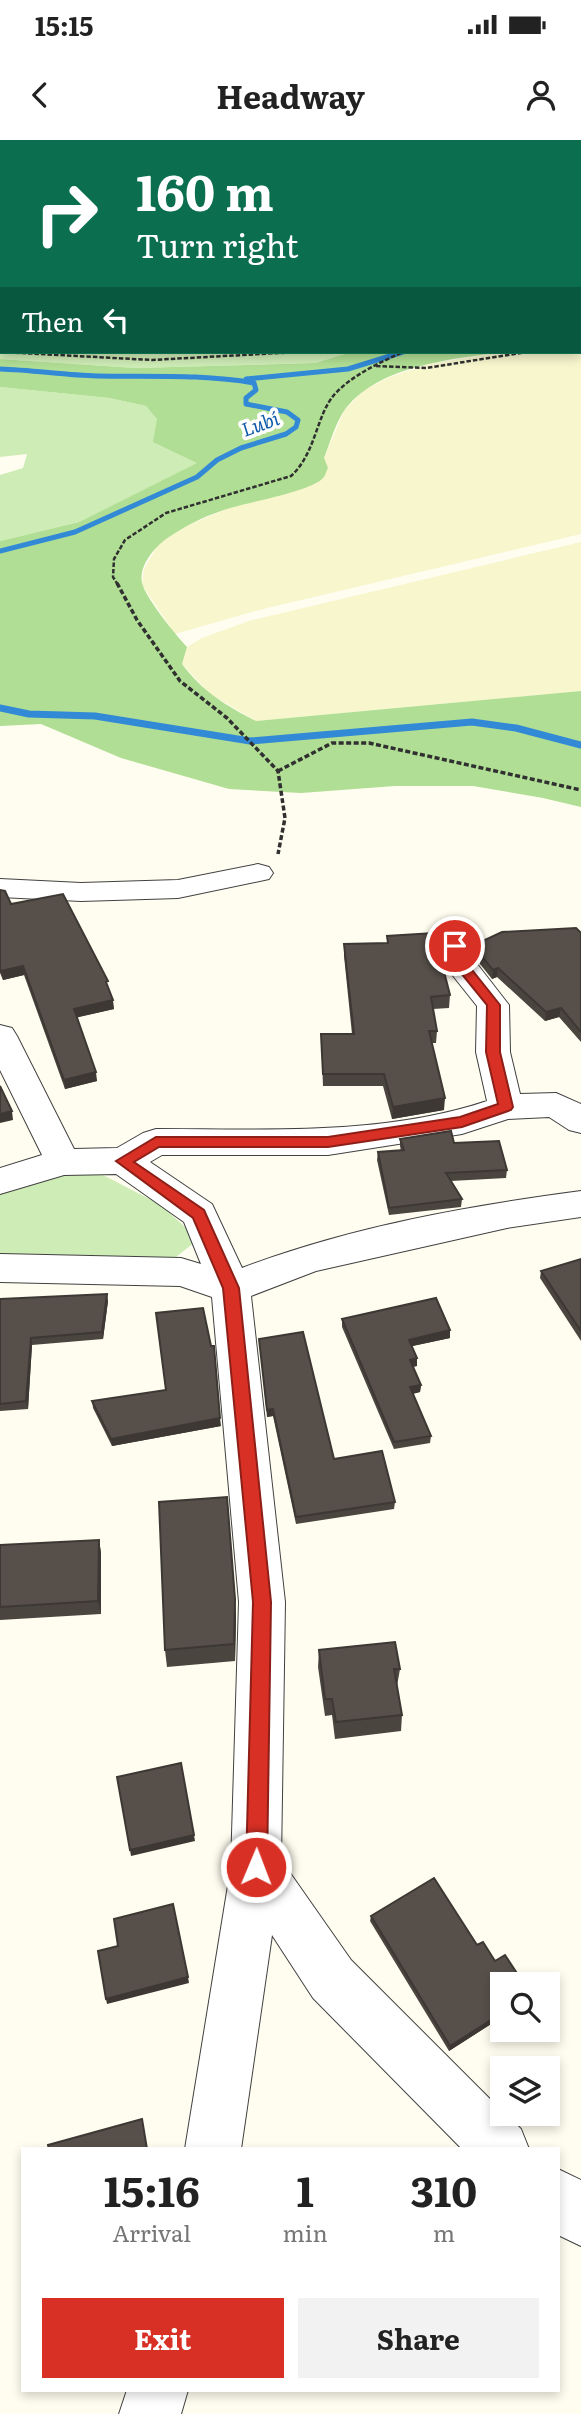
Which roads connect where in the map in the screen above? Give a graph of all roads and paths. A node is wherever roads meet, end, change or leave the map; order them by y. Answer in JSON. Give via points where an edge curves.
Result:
{"nodes":[{"id":1,"x":576,"y":140,"type":"edge"},
{"id":2,"x":581,"y":140,"type":"edge"},
{"id":3,"x":39,"y":354,"type":"edge"},
{"id":4,"x":261,"y":354,"type":"edge"},
{"id":5,"x":398,"y":354,"type":"edge"},
{"id":6,"x":514,"y":354,"type":"edge"},
{"id":7,"x":371,"y":366,"type":"junction"},
{"id":8,"x":278,"y":771,"type":"junction"},
{"id":9,"x":581,"y":790,"type":"edge"},
{"id":10,"x":258,"y":873,"type":"joint"},
{"id":11,"x":0,"y":888,"type":"edge"},
{"id":12,"x":452,"y":930,"type":"dead end"},
{"id":13,"x":0,"y":1036,"type":"edge"},
{"id":14,"x":506,"y":1107,"type":"junction"},
{"id":15,"x":581,"y":1121,"type":"edge"},
{"id":16,"x":123,"y":1161,"type":"junction"},
{"id":17,"x":63,"y":1162,"type":"junction"},
{"id":18,"x":0,"y":1181,"type":"edge"},
{"id":19,"x":581,"y":1204,"type":"edge"},
{"id":20,"x":0,"y":1268,"type":"edge"},
{"id":21,"x":231,"y":1288,"type":"junction"},
{"id":22,"x":256,"y":1867,"type":"junction"},
{"id":23,"x":213,"y":2147,"type":"edge"},
{"id":24,"x":498,"y":2147,"type":"edge"},
{"id":25,"x":560,"y":2200,"type":"edge"},
{"id":26,"x":581,"y":2217,"type":"edge"},
{"id":27,"x":157,"y":2392,"type":"edge"},
{"id":28,"x":150,"y":2414,"type":"edge"}],
"edges":[{"from":1,"to":2,"type":"path"},
{"from":3,"to":4,"type":"path","via":[[152,360]]},
{"from":5,"to":7,"type":"path"},
{"from":6,"to":7,"type":"path","via":[[426,368]]},
{"from":7,"to":8,"type":"path","via":[[333,396],[302,466],[291,476],[166,513],[125,540],[114,559],[113,577],[137,621],[180,681],[227,718]]},
{"from":8,"to":9,"type":"path","via":[[332,743],[369,743]]},
{"from":8,"to":10,"type":"path","via":[[285,818],[280,853]]},
{"from":10,"to":11,"type":"street","via":[[178,889]]},
{"from":12,"to":14,"type":"street","via":[[458,962],[493,1005],[493,1052]]},
{"from":13,"to":17,"type":"street"},
{"from":14,"to":15,"type":"street","via":[[556,1105]]},
{"from":14,"to":16,"type":"street","via":[[462,1122],[328,1142],[156,1142]]},
{"from":16,"to":17,"type":"street"},
{"from":16,"to":21,"type":"street","via":[[199,1214]]},
{"from":17,"to":18,"type":"street"},
{"from":19,"to":21,"type":"street","via":[[507,1214],[309,1258]]},
{"from":20,"to":21,"type":"street","via":[[181,1272]]},
{"from":21,"to":22,"type":"street","via":[[262,1602]]},
{"from":22,"to":23,"type":"street"},
{"from":22,"to":24,"type":"street","via":[[332,1979]]},
{"from":25,"to":26,"type":"street"},
{"from":27,"to":28,"type":"street"}]}
